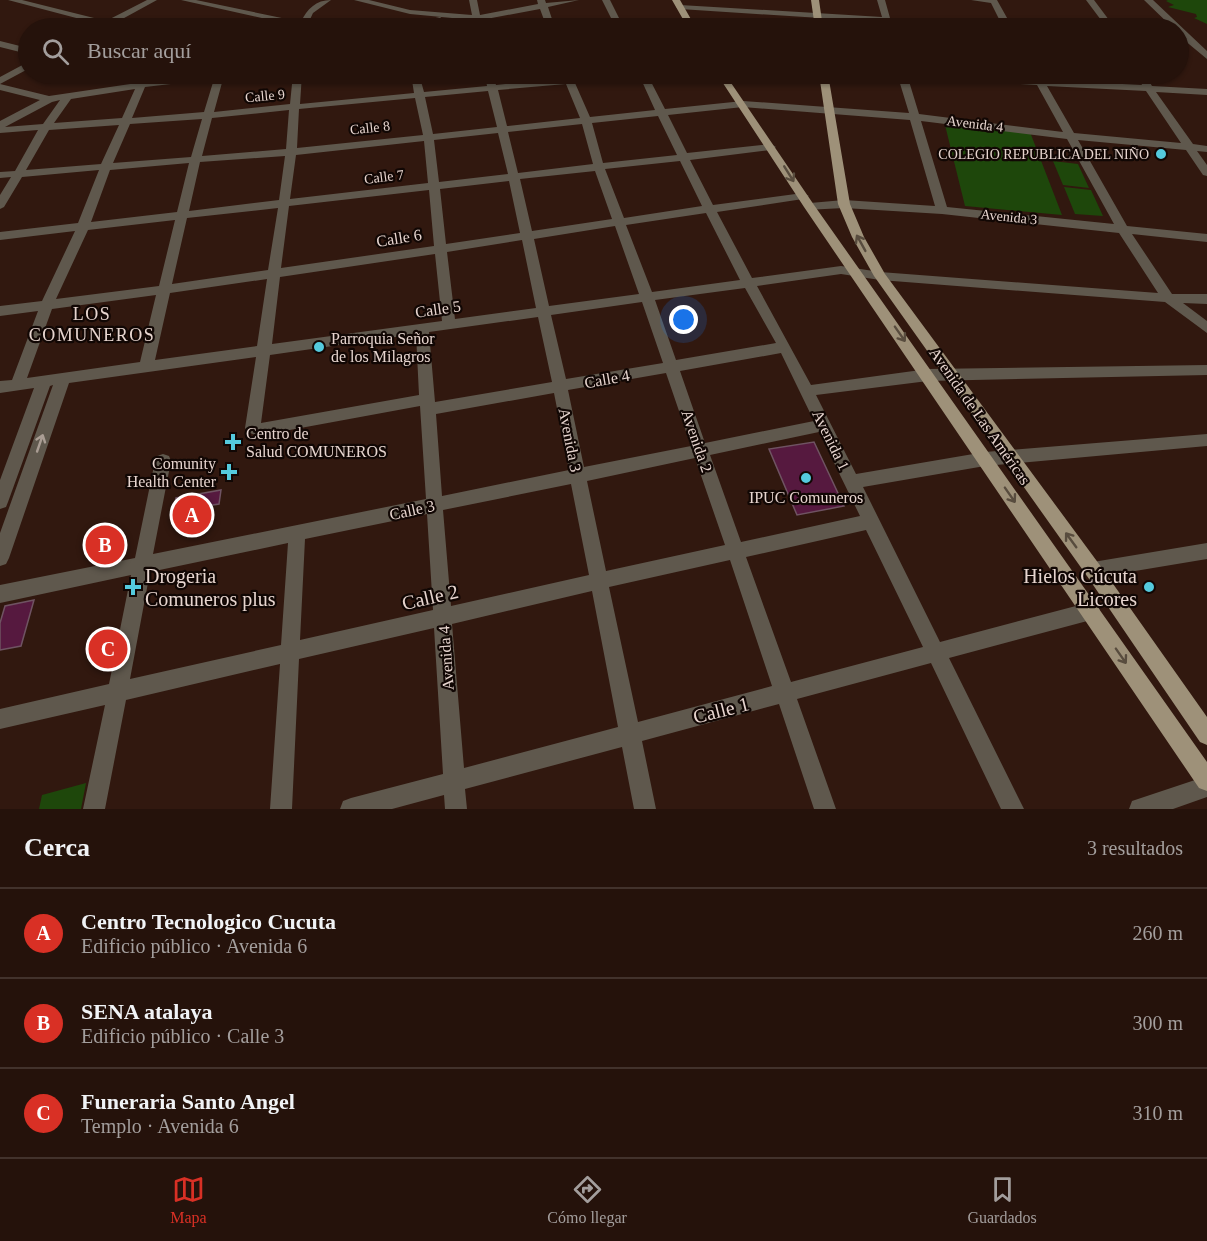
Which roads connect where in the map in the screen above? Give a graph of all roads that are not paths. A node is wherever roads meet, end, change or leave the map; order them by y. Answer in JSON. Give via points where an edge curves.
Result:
{"nodes":[{"id":1,"x":153,"y":0,"type":"edge"},
{"id":2,"x":185,"y":0,"type":"edge"},
{"id":3,"x":327,"y":0,"type":"edge"},
{"id":4,"x":358,"y":0,"type":"edge"},
{"id":5,"x":473,"y":0,"type":"edge"},
{"id":6,"x":530,"y":0,"type":"edge"},
{"id":7,"x":575,"y":0,"type":"edge"},
{"id":8,"x":606,"y":0,"type":"edge"},
{"id":9,"x":815,"y":0,"type":"edge"},
{"id":10,"x":881,"y":0,"type":"edge"},
{"id":11,"x":975,"y":0,"type":"edge"},
{"id":12,"x":1090,"y":0,"type":"edge"},
{"id":13,"x":1148,"y":0,"type":"edge"},
{"id":14,"x":12,"y":1,"type":"edge"},
{"id":15,"x":993,"y":1,"type":"edge"},
{"id":16,"x":542,"y":3,"type":"edge"},
{"id":17,"x":678,"y":4,"type":"edge"},
{"id":18,"x":410,"y":12,"type":"junction"},
{"id":19,"x":476,"y":15,"type":"junction"},
{"id":20,"x":818,"y":16,"type":"junction"},
{"id":21,"x":73,"y":18,"type":"edge"},
{"id":22,"x":118,"y":18,"type":"edge"},
{"id":23,"x":264,"y":18,"type":"edge"},
{"id":24,"x":307,"y":18,"type":"edge"},
{"id":25,"x":409,"y":18,"type":"edge"},
{"id":26,"x":454,"y":18,"type":"joint"},
{"id":27,"x":477,"y":18,"type":"edge"},
{"id":28,"x":547,"y":18,"type":"edge"},
{"id":29,"x":615,"y":18,"type":"edge"},
{"id":30,"x":686,"y":18,"type":"edge"},
{"id":31,"x":834,"y":18,"type":"edge"},
{"id":32,"x":886,"y":18,"type":"edge"},
{"id":33,"x":1002,"y":18,"type":"edge"},
{"id":34,"x":1104,"y":18,"type":"edge"},
{"id":35,"x":1167,"y":18,"type":"edge"},
{"id":36,"x":1189,"y":39,"type":"edge"},
{"id":37,"x":1207,"y":40,"type":"edge"},
{"id":38,"x":1189,"y":43,"type":"edge"},
{"id":39,"x":0,"y":44,"type":"edge"},
{"id":40,"x":18,"y":48,"type":"edge"},
{"id":41,"x":1207,"y":56,"type":"edge"},
{"id":42,"x":18,"y":71,"type":"edge"},
{"id":43,"x":0,"y":81,"type":"edge"},
{"id":44,"x":142,"y":84,"type":"joint"},
{"id":45,"x":218,"y":84,"type":"edge"},
{"id":46,"x":296,"y":84,"type":"edge"},
{"id":47,"x":417,"y":84,"type":"edge"},
{"id":48,"x":491,"y":84,"type":"edge"},
{"id":49,"x":520,"y":84,"type":"edge"},
{"id":50,"x":571,"y":84,"type":"edge"},
{"id":51,"x":647,"y":84,"type":"edge"},
{"id":52,"x":728,"y":84,"type":"edge"},
{"id":53,"x":825,"y":84,"type":"edge"},
{"id":54,"x":903,"y":84,"type":"edge"},
{"id":55,"x":1041,"y":84,"type":"edge"},
{"id":56,"x":1099,"y":84,"type":"edge"},
{"id":57,"x":1146,"y":84,"type":"edge"},
{"id":58,"x":0,"y":87,"type":"edge"},
{"id":59,"x":492,"y":88,"type":"junction"},
{"id":60,"x":1149,"y":89,"type":"junction"},
{"id":61,"x":1207,"y":92,"type":"edge"},
{"id":62,"x":419,"y":95,"type":"junction"},
{"id":63,"x":68,"y":96,"type":"junction"},
{"id":64,"x":49,"y":99,"type":"junction"},
{"id":65,"x":743,"y":104,"type":"junction"},
{"id":66,"x":294,"y":107,"type":"junction"},
{"id":67,"x":829,"y":109,"type":"junction"},
{"id":68,"x":661,"y":112,"type":"junction"},
{"id":69,"x":210,"y":115,"type":"junction"},
{"id":70,"x":915,"y":117,"type":"junction"},
{"id":71,"x":586,"y":121,"type":"junction"},
{"id":72,"x":126,"y":122,"type":"junction"},
{"id":73,"x":0,"y":124,"type":"edge"},
{"id":74,"x":45,"y":128,"type":"junction"},
{"id":75,"x":0,"y":130,"type":"edge"},
{"id":76,"x":502,"y":130,"type":"junction"},
{"id":77,"x":1069,"y":136,"type":"junction"},
{"id":78,"x":429,"y":138,"type":"junction"},
{"id":79,"x":771,"y":147,"type":"junction"},
{"id":80,"x":1189,"y":147,"type":"junction"},
{"id":81,"x":1207,"y":149,"type":"edge"},
{"id":82,"x":291,"y":152,"type":"junction"},
{"id":83,"x":684,"y":157,"type":"junction"},
{"id":84,"x":195,"y":160,"type":"junction"},
{"id":85,"x":599,"y":166,"type":"junction"},
{"id":86,"x":105,"y":168,"type":"junction"},
{"id":87,"x":20,"y":173,"type":"junction"},
{"id":88,"x":1207,"y":173,"type":"edge"},
{"id":89,"x":0,"y":175,"type":"edge"},
{"id":90,"x":514,"y":177,"type":"junction"},
{"id":91,"x":434,"y":186,"type":"junction"},
{"id":92,"x":806,"y":202,"type":"junction"},
{"id":93,"x":284,"y":204,"type":"junction"},
{"id":94,"x":844,"y":204,"type":"junction"},
{"id":95,"x":0,"y":205,"type":"edge"},
{"id":96,"x":709,"y":209,"type":"junction"},
{"id":97,"x":942,"y":210,"type":"junction"},
{"id":98,"x":183,"y":215,"type":"junction"},
{"id":99,"x":620,"y":222,"type":"junction"},
{"id":100,"x":83,"y":227,"type":"junction"},
{"id":101,"x":1123,"y":229,"type":"junction"},
{"id":102,"x":0,"y":236,"type":"edge"},
{"id":103,"x":527,"y":236,"type":"junction"},
{"id":104,"x":1207,"y":238,"type":"edge"},
{"id":105,"x":441,"y":248,"type":"junction"},
{"id":106,"x":855,"y":271,"type":"junction"},
{"id":107,"x":275,"y":274,"type":"junction"},
{"id":108,"x":880,"y":276,"type":"junction"},
{"id":109,"x":748,"y":283,"type":"junction"},
{"id":110,"x":164,"y":290,"type":"junction"},
{"id":111,"x":647,"y":297,"type":"junction"},
{"id":112,"x":1168,"y":298,"type":"junction"},
{"id":113,"x":1207,"y":298,"type":"edge"},
{"id":114,"x":47,"y":305,"type":"junction"},
{"id":115,"x":0,"y":311,"type":"edge"},
{"id":116,"x":543,"y":311,"type":"junction"},
{"id":117,"x":449,"y":324,"type":"junction"},
{"id":118,"x":422,"y":328,"type":"junction"},
{"id":119,"x":1207,"y":328,"type":"edge"},
{"id":120,"x":785,"y":347,"type":"junction"},
{"id":121,"x":265,"y":350,"type":"junction"},
{"id":122,"x":146,"y":366,"type":"junction"},
{"id":123,"x":672,"y":367,"type":"junction"},
{"id":124,"x":1207,"y":370,"type":"edge"},
{"id":125,"x":928,"y":375,"type":"junction"},
{"id":126,"x":951,"y":375,"type":"junction"},
{"id":127,"x":63,"y":378,"type":"junction"},
{"id":128,"x":44,"y":381,"type":"junction"},
{"id":129,"x":17,"y":384,"type":"junction"},
{"id":130,"x":0,"y":387,"type":"edge"},
{"id":131,"x":560,"y":387,"type":"junction"},
{"id":132,"x":807,"y":391,"type":"junction"},
{"id":133,"x":427,"y":404,"type":"junction"},
{"id":134,"x":824,"y":425,"type":"junction"},
{"id":135,"x":1207,"y":440,"type":"edge"},
{"id":136,"x":700,"y":450,"type":"junction"},
{"id":137,"x":1010,"y":456,"type":"junction"},
{"id":138,"x":985,"y":459,"type":"junction"},
{"id":139,"x":163,"y":461,"type":"dead end"},
{"id":140,"x":577,"y":476,"type":"junction"},
{"id":141,"x":27,"y":480,"type":"junction"},
{"id":142,"x":852,"y":482,"type":"junction"},
{"id":143,"x":3,"y":484,"type":"edge"},
{"id":144,"x":0,"y":502,"type":"edge"},
{"id":145,"x":434,"y":505,"type":"junction"},
{"id":146,"x":871,"y":521,"type":"junction"},
{"id":147,"x":297,"y":533,"type":"junction"},
{"id":148,"x":736,"y":551,"type":"junction"},
{"id":149,"x":1207,"y":551,"type":"edge"},
{"id":150,"x":0,"y":558,"type":"edge"},
{"id":151,"x":143,"y":565,"type":"junction"},
{"id":152,"x":1093,"y":570,"type":"junction"},
{"id":153,"x":598,"y":580,"type":"junction"},
{"id":154,"x":0,"y":594,"type":"edge"},
{"id":155,"x":1091,"y":611,"type":"junction"},
{"id":156,"x":442,"y":617,"type":"junction"},
{"id":157,"x":290,"y":652,"type":"junction"},
{"id":158,"x":937,"y":654,"type":"junction"},
{"id":159,"x":118,"y":691,"type":"junction"},
{"id":160,"x":785,"y":693,"type":"junction"},
{"id":161,"x":0,"y":719,"type":"edge"},
{"id":162,"x":629,"y":733,"type":"junction"},
{"id":163,"x":1207,"y":735,"type":"edge"},
{"id":164,"x":454,"y":781,"type":"junction"},
{"id":165,"x":1204,"y":785,"type":"edge"},
{"id":166,"x":94,"y":809,"type":"edge"},
{"id":167,"x":281,"y":809,"type":"edge"},
{"id":168,"x":351,"y":809,"type":"edge"},
{"id":169,"x":456,"y":809,"type":"edge"},
{"id":170,"x":645,"y":809,"type":"edge"},
{"id":171,"x":825,"y":809,"type":"edge"},
{"id":172,"x":1013,"y":809,"type":"edge"},
{"id":173,"x":1140,"y":809,"type":"edge"}],
"edges":[{"from":1,"to":22,"type":"street"},
{"from":2,"to":23,"type":"street"},
{"from":3,"to":24,"type":"street"},
{"from":4,"to":18,"type":"street"},
{"from":5,"to":19,"type":"street"},
{"from":6,"to":19,"type":"street"},
{"from":7,"to":16,"type":"street"},
{"from":8,"to":29,"type":"street"},
{"from":9,"to":20,"type":"main road"},
{"from":10,"to":32,"type":"street"},
{"from":11,"to":15,"type":"street"},
{"from":12,"to":34,"type":"street"},
{"from":13,"to":35,"type":"street"},
{"from":14,"to":21,"type":"street"},
{"from":15,"to":33,"type":"street"},
{"from":16,"to":19,"type":"street"},
{"from":16,"to":28,"type":"street"},
{"from":17,"to":20,"type":"street"},
{"from":17,"to":30,"type":"main road"},
{"from":18,"to":25,"type":"street"},
{"from":18,"to":26,"type":"street"},
{"from":19,"to":26,"type":"street"},
{"from":19,"to":27,"type":"street"},
{"from":20,"to":31,"type":"street"},
{"from":36,"to":37,"type":"street"},
{"from":38,"to":41,"type":"street"},
{"from":39,"to":40,"type":"street"},
{"from":42,"to":43,"type":"street"},
{"from":44,"to":63,"type":"street"},
{"from":44,"to":72,"type":"street"},
{"from":45,"to":69,"type":"street"},
{"from":46,"to":66,"type":"street"},
{"from":47,"to":62,"type":"street"},
{"from":48,"to":59,"type":"street","name":"Avenida 3"},
{"from":49,"to":59,"type":"street","name":"Calle 9"},
{"from":50,"to":71,"type":"street","name":"Avenida 2"},
{"from":51,"to":68,"type":"street","name":"Avenida 1"},
{"from":52,"to":65,"type":"main road","name":"Avenida de Las Américas"},
{"from":53,"to":67,"type":"main road","name":"Avenida de Las Américas"},
{"from":54,"to":70,"type":"street"},
{"from":55,"to":77,"type":"street"},
{"from":56,"to":60,"type":"street"},
{"from":57,"to":60,"type":"street"},
{"from":58,"to":64,"type":"street"},
{"from":59,"to":62,"type":"street","name":"Calle 9"},
{"from":59,"to":76,"type":"street","name":"Avenida 3"},
{"from":60,"to":61,"type":"street"},
{"from":60,"to":80,"type":"street"},
{"from":62,"to":66,"type":"street","name":"Calle 9"},
{"from":62,"to":78,"type":"street"},
{"from":63,"to":64,"type":"street"},
{"from":63,"to":74,"type":"street"},
{"from":64,"to":73,"type":"street"},
{"from":65,"to":67,"type":"street","name":"Avenida 4"},
{"from":65,"to":68,"type":"street","name":"Calle 8"},
{"from":65,"to":79,"type":"main road","name":"Avenida de Las Américas"},
{"from":66,"to":69,"type":"street","name":"Calle 9"},
{"from":66,"to":82,"type":"street"},
{"from":67,"to":70,"type":"street","name":"Avenida 4"},
{"from":67,"to":94,"type":"main road","name":"Avenida de Las Américas"},
{"from":68,"to":71,"type":"street","name":"Calle 8"},
{"from":68,"to":83,"type":"street","name":"Avenida 1"},
{"from":69,"to":72,"type":"street","name":"Calle 9"},
{"from":69,"to":84,"type":"street"},
{"from":70,"to":77,"type":"street","name":"Avenida 4"},
{"from":70,"to":97,"type":"street"},
{"from":71,"to":76,"type":"street","name":"Calle 8"},
{"from":71,"to":85,"type":"street","name":"Avenida 2"},
{"from":72,"to":74,"type":"street","name":"Calle 9"},
{"from":72,"to":86,"type":"street"},
{"from":74,"to":75,"type":"street","name":"Calle 9"},
{"from":74,"to":87,"type":"street"},
{"from":76,"to":78,"type":"street","name":"Calle 8"},
{"from":76,"to":90,"type":"street","name":"Avenida 3"},
{"from":77,"to":80,"type":"street","name":"Avenida 4"},
{"from":77,"to":101,"type":"street"},
{"from":78,"to":82,"type":"street","name":"Calle 8"},
{"from":78,"to":91,"type":"street"},
{"from":79,"to":83,"type":"street","name":"Calle 7"},
{"from":79,"to":92,"type":"main road","name":"Avenida de Las Américas","one_way":true},
{"from":80,"to":81,"type":"street","name":"Avenida 4"},
{"from":80,"to":88,"type":"street"},
{"from":82,"to":84,"type":"street","name":"Calle 8"},
{"from":82,"to":93,"type":"street"},
{"from":83,"to":85,"type":"street","name":"Calle 7"},
{"from":83,"to":96,"type":"street","name":"Avenida 1"},
{"from":84,"to":86,"type":"street","name":"Calle 8"},
{"from":84,"to":98,"type":"street"},
{"from":85,"to":90,"type":"street","name":"Calle 7"},
{"from":85,"to":99,"type":"street","name":"Avenida 2"},
{"from":86,"to":87,"type":"street","name":"Calle 8"},
{"from":86,"to":100,"type":"street"},
{"from":87,"to":89,"type":"street","name":"Calle 8"},
{"from":87,"to":95,"type":"street"},
{"from":90,"to":91,"type":"street","name":"Calle 7"},
{"from":90,"to":103,"type":"street","name":"Avenida 3"},
{"from":91,"to":93,"type":"street","name":"Calle 7"},
{"from":91,"to":105,"type":"street"},
{"from":92,"to":94,"type":"street","name":"Avenida 3"},
{"from":92,"to":96,"type":"street","name":"Calle 6"},
{"from":92,"to":106,"type":"main road","name":"Avenida de Las Américas"},
{"from":93,"to":98,"type":"street","name":"Calle 7"},
{"from":93,"to":107,"type":"street"},
{"from":94,"to":97,"type":"street","name":"Avenida 3"},
{"from":108,"to":94,"type":"main road","name":"Avenida de Las Américas","one_way":true},
{"from":96,"to":99,"type":"street","name":"Calle 6"},
{"from":96,"to":109,"type":"street","name":"Avenida 1"},
{"from":97,"to":101,"type":"street","name":"Avenida 3"},
{"from":98,"to":100,"type":"street","name":"Calle 7"},
{"from":98,"to":110,"type":"street"},
{"from":99,"to":103,"type":"street","name":"Calle 6"},
{"from":99,"to":111,"type":"street","name":"Avenida 2"},
{"from":100,"to":102,"type":"street","name":"Calle 7"},
{"from":100,"to":114,"type":"street"},
{"from":101,"to":104,"type":"street","name":"Avenida 3"},
{"from":101,"to":112,"type":"street"},
{"from":103,"to":105,"type":"street","name":"Calle 6"},
{"from":103,"to":116,"type":"street","name":"Avenida 3"},
{"from":105,"to":107,"type":"street","name":"Calle 6"},
{"from":105,"to":117,"type":"street"},
{"from":106,"to":108,"type":"street","name":"Calle 5"},
{"from":106,"to":109,"type":"street","name":"Calle 5"},
{"from":106,"to":125,"type":"main road","name":"Avenida de Las Américas","one_way":true},
{"from":107,"to":110,"type":"street","name":"Calle 6"},
{"from":107,"to":121,"type":"street"},
{"from":108,"to":112,"type":"street","name":"Calle 5"},
{"from":108,"to":126,"type":"main road","name":"Avenida de Las Américas"},
{"from":109,"to":111,"type":"street","name":"Calle 5"},
{"from":109,"to":120,"type":"street","name":"Avenida 1"},
{"from":110,"to":114,"type":"street","name":"Calle 6"},
{"from":110,"to":122,"type":"street"},
{"from":111,"to":116,"type":"street","name":"Calle 5"},
{"from":111,"to":123,"type":"street","name":"Avenida 2"},
{"from":112,"to":113,"type":"street","name":"Calle 5"},
{"from":112,"to":119,"type":"street"},
{"from":114,"to":115,"type":"street","name":"Calle 6"},
{"from":114,"to":129,"type":"street"},
{"from":116,"to":117,"type":"street","name":"Calle 5"},
{"from":116,"to":131,"type":"street","name":"Avenida 3"},
{"from":117,"to":118,"type":"street","name":"Calle 5"},
{"from":118,"to":121,"type":"street","name":"Calle 5"},
{"from":118,"to":133,"type":"street","name":"Avenida 4"},
{"from":120,"to":123,"type":"street","name":"Calle 4"},
{"from":120,"to":132,"type":"street","name":"Avenida 1"},
{"from":121,"to":122,"type":"street","name":"Calle 5"},
{"from":121,"to":133,"type":"street","name":"Calle 4","via":[[252,425],[257,430]]},
{"from":122,"to":127,"type":"street","name":"Calle 5"},
{"from":123,"to":131,"type":"street","name":"Calle 4"},
{"from":123,"to":136,"type":"street","name":"Avenida 2"},
{"from":124,"to":126,"type":"street"},
{"from":125,"to":126,"type":"street"},
{"from":125,"to":132,"type":"street"},
{"from":125,"to":138,"type":"main road","name":"Avenida de Las Américas"},
{"from":126,"to":137,"type":"main road","name":"Avenida de Las Américas"},
{"from":127,"to":128,"type":"street","name":"Calle 5"},
{"from":141,"to":127,"type":"street","one_way":true},
{"from":128,"to":129,"type":"street","name":"Calle 5"},
{"from":128,"to":143,"type":"street"},
{"from":129,"to":130,"type":"street","name":"Calle 5"},
{"from":131,"to":133,"type":"street","name":"Calle 4"},
{"from":131,"to":140,"type":"street","name":"Avenida 3"},
{"from":132,"to":134,"type":"street","name":"Avenida 1"},
{"from":133,"to":145,"type":"street","name":"Avenida 4"},
{"from":134,"to":136,"type":"street","name":"Calle 3"},
{"from":134,"to":142,"type":"street","name":"Avenida 1"},
{"from":135,"to":137,"type":"street"},
{"from":136,"to":140,"type":"street","name":"Calle 3"},
{"from":136,"to":148,"type":"street","name":"Avenida 2"},
{"from":137,"to":138,"type":"street"},
{"from":152,"to":137,"type":"main road","name":"Avenida de Las Américas","one_way":true},
{"from":138,"to":142,"type":"street"},
{"from":138,"to":155,"type":"main road","name":"Avenida de Las Américas","one_way":true},
{"from":139,"to":151,"type":"street"},
{"from":140,"to":145,"type":"street","name":"Calle 3"},
{"from":140,"to":153,"type":"street","name":"Avenida 3"},
{"from":141,"to":143,"type":"street"},
{"from":141,"to":150,"type":"street"},
{"from":142,"to":146,"type":"street","name":"Avenida 1"},
{"from":143,"to":144,"type":"street"},
{"from":145,"to":147,"type":"street","name":"Calle 3"},
{"from":145,"to":156,"type":"street","name":"Avenida 4"},
{"from":146,"to":148,"type":"street","name":"Calle 2"},
{"from":146,"to":158,"type":"street","name":"Avenida 1"},
{"from":147,"to":151,"type":"street","name":"Calle 3"},
{"from":147,"to":157,"type":"street"},
{"from":148,"to":153,"type":"street","name":"Calle 2"},
{"from":148,"to":160,"type":"street","name":"Avenida 2"},
{"from":149,"to":152,"type":"street"},
{"from":151,"to":154,"type":"street","name":"Calle 3"},
{"from":151,"to":159,"type":"street"},
{"from":152,"to":163,"type":"main road","name":"Avenida de Las Américas"},
{"from":153,"to":156,"type":"street","name":"Calle 2"},
{"from":153,"to":162,"type":"street","name":"Avenida 3"},
{"from":155,"to":158,"type":"street","name":"Calle 1"},
{"from":155,"to":165,"type":"main road","name":"Avenida de Las Américas","one_way":true},
{"from":156,"to":157,"type":"street","name":"Calle 2"},
{"from":156,"to":164,"type":"street","name":"Avenida 4"},
{"from":157,"to":159,"type":"street","name":"Calle 2"},
{"from":157,"to":167,"type":"street"},
{"from":158,"to":160,"type":"street","name":"Calle 1"},
{"from":158,"to":172,"type":"street","name":"Avenida 1"},
{"from":159,"to":161,"type":"street","name":"Calle 2"},
{"from":159,"to":166,"type":"street"},
{"from":160,"to":162,"type":"street","name":"Calle 1"},
{"from":160,"to":171,"type":"street","name":"Avenida 2"},
{"from":162,"to":164,"type":"street","name":"Calle 1"},
{"from":162,"to":170,"type":"street","name":"Avenida 3"},
{"from":164,"to":168,"type":"street","name":"Calle 1"},
{"from":164,"to":169,"type":"street","name":"Avenida 4"},
{"from":165,"to":173,"type":"street"}]}
